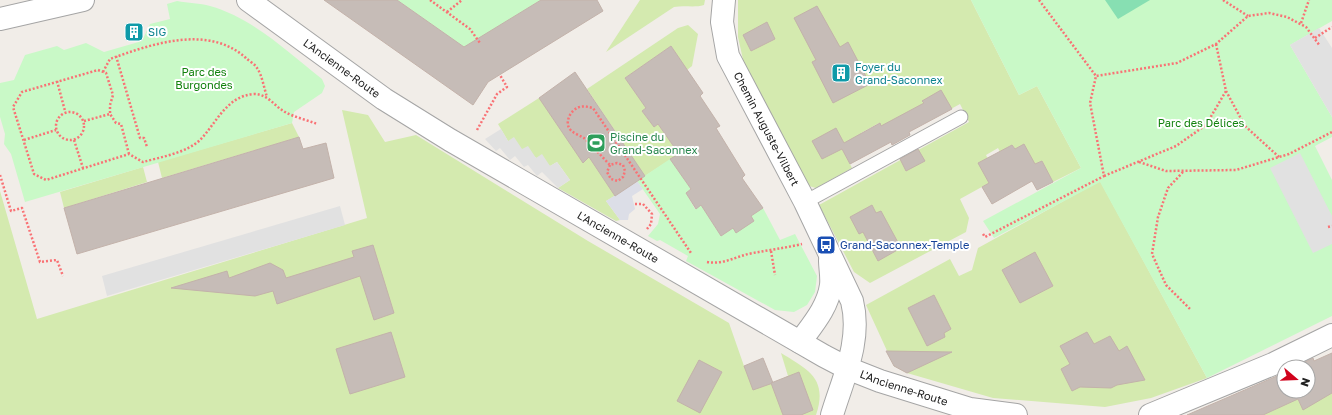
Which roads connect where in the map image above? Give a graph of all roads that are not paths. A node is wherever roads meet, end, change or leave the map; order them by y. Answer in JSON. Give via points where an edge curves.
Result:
{"nodes":[{"id":1,"x":83,"y":0,"type":"edge"},
{"id":2,"x":248,"y":0,"type":"edge"},
{"id":3,"x":724,"y":0,"type":"edge"},
{"id":4,"x":38,"y":5,"type":"edge"},
{"id":5,"x":1,"y":15,"type":"edge"},
{"id":6,"x":961,"y":117,"type":"dead end"},
{"id":7,"x":805,"y":202,"type":"junction"},
{"id":8,"x":830,"y":254,"type":"junction"},
{"id":9,"x":1332,"y":335,"type":"edge"},
{"id":10,"x":800,"y":342,"type":"junction"},
{"id":11,"x":847,"y":368,"type":"junction"},
{"id":12,"x":832,"y":415,"type":"edge"},
{"id":13,"x":1016,"y":415,"type":"edge"},
{"id":14,"x":1150,"y":415,"type":"edge"}],
"edges":[{"from":1,"to":4,"type":"street"},
{"from":2,"to":10,"type":"street","name":"L'Ancienne-Route","via":[[384,99],[466,150]]},
{"from":3,"to":7,"type":"street","name":"Chemin Auguste-Vilbert","via":[[722,22],[728,56]]},
{"from":4,"to":5,"type":"street"},
{"from":6,"to":7,"type":"lane"},
{"from":7,"to":8,"type":"street","name":"Chemin Auguste-Vilbert"},
{"from":8,"to":10,"type":"street","name":"Chemin Auguste-Vilbert","via":[[831,284],[827,299],[822,311]]},
{"from":8,"to":11,"type":"street","name":"Chemin Auguste-Vilbert","via":[[855,312],[855,344]]},
{"from":9,"to":14,"type":"street","via":[[1273,364]]},
{"from":10,"to":11,"type":"street","name":"L'Ancienne-Route"},
{"from":11,"to":12,"type":"street","name":"Chemin Auguste-Vilbert"},
{"from":11,"to":13,"type":"street","name":"L'Ancienne-Route","via":[[970,410]]}]}
